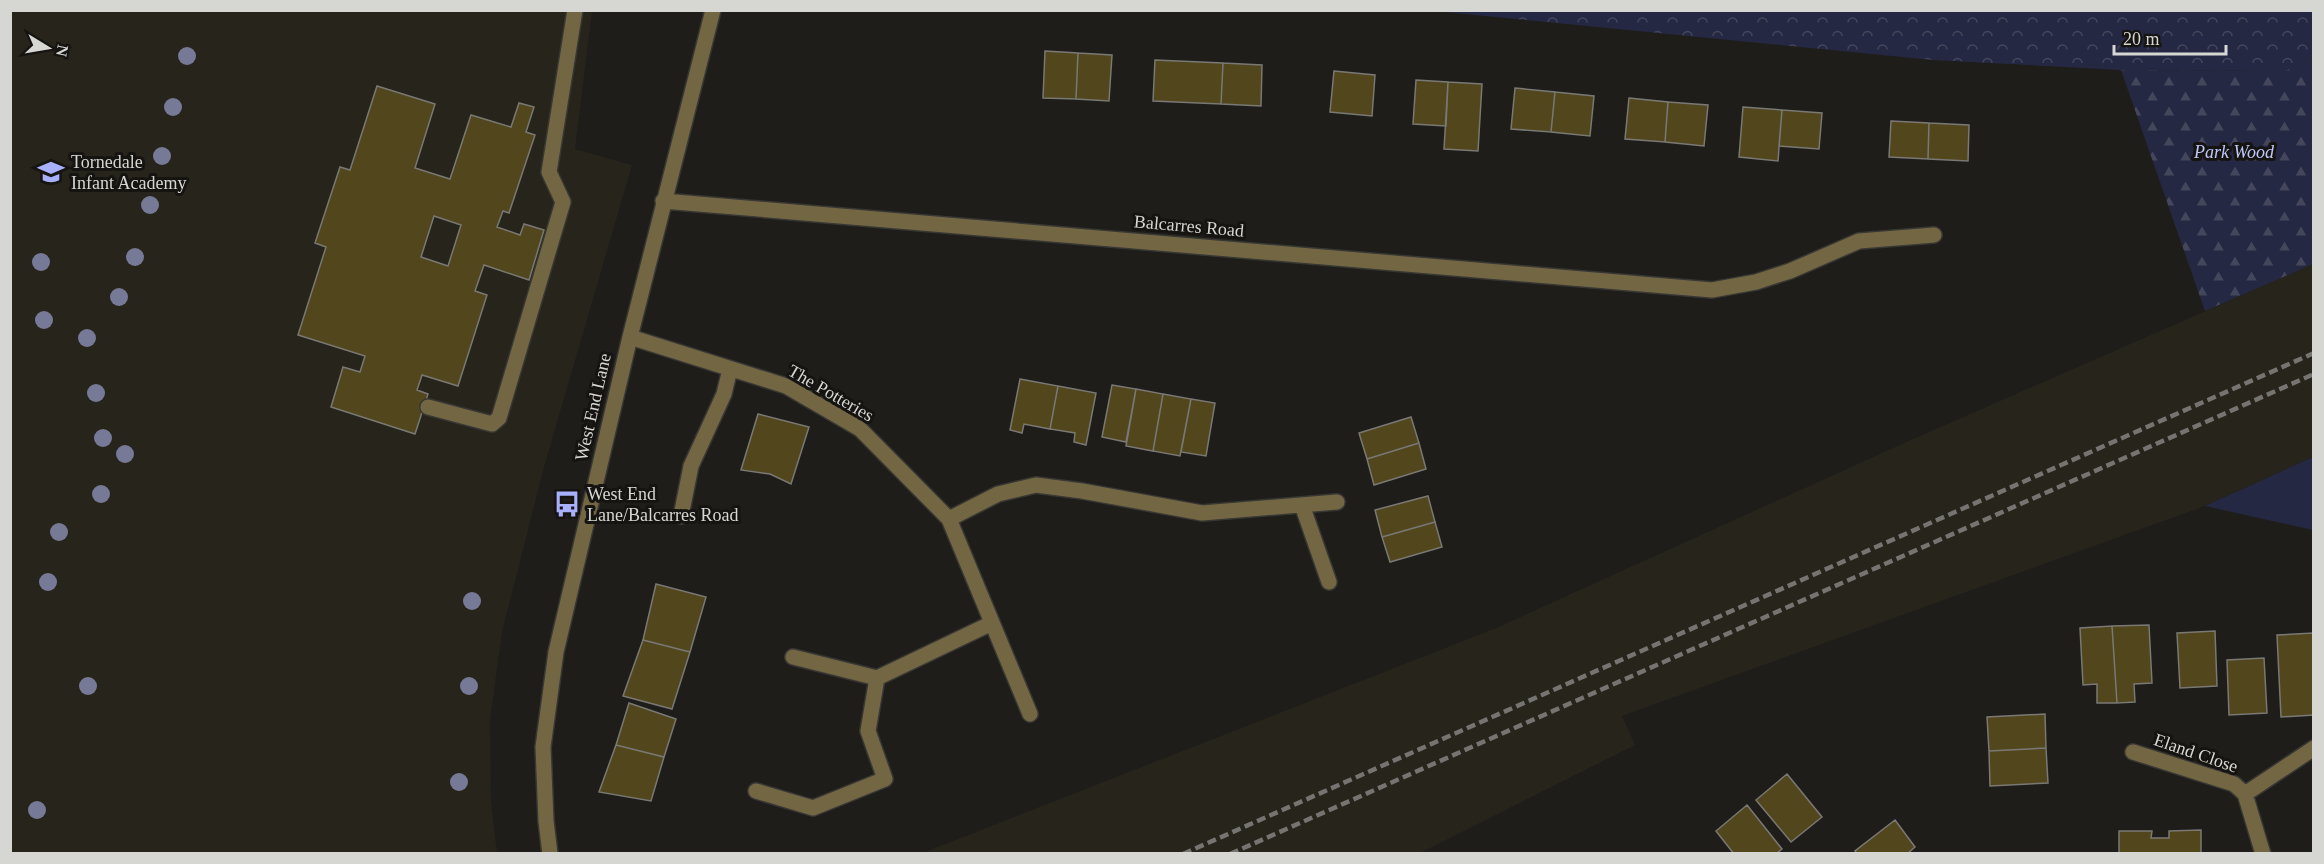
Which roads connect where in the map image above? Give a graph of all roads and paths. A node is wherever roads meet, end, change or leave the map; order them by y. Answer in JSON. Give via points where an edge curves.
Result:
{"nodes":[{"id":1,"x":575,"y":10,"type":"edge"},
{"id":2,"x":713,"y":10,"type":"edge"},
{"id":3,"x":663,"y":201,"type":"junction"},
{"id":4,"x":1934,"y":235,"type":"dead end"},
{"id":5,"x":630,"y":338,"type":"junction"},
{"id":6,"x":730,"y":369,"type":"junction"},
{"id":7,"x":429,"y":407,"type":"dead end"},
{"id":8,"x":1337,"y":502,"type":"dead end"},
{"id":9,"x":1302,"y":505,"type":"junction"},
{"id":10,"x":681,"y":516,"type":"dead end"},
{"id":11,"x":949,"y":519,"type":"junction"},
{"id":12,"x":1329,"y":582,"type":"dead end"},
{"id":13,"x":992,"y":623,"type":"junction"},
{"id":14,"x":794,"y":657,"type":"dead end"},
{"id":15,"x":877,"y":678,"type":"junction"},
{"id":16,"x":1030,"y":714,"type":"dead end"},
{"id":17,"x":2313,"y":748,"type":"edge"},
{"id":18,"x":2133,"y":752,"type":"dead end"},
{"id":19,"x":756,"y":791,"type":"dead end"},
{"id":20,"x":2245,"y":794,"type":"junction"},
{"id":21,"x":550,"y":854,"type":"edge"},
{"id":22,"x":2263,"y":854,"type":"edge"}],
"edges":[{"from":1,"to":7,"type":"street","via":[[549,172],[563,202],[499,418],[492,424]]},
{"from":2,"to":3,"type":"street","name":"West End Lane"},
{"from":3,"to":4,"type":"street","name":"Balcarres Road","via":[[1712,290],[1790,271],[1859,241]]},
{"from":3,"to":5,"type":"street","name":"West End Lane"},
{"from":5,"to":6,"type":"street","name":"The Potteries"},
{"from":5,"to":21,"type":"street","name":"West End Lane","via":[[556,652],[543,747]]},
{"from":6,"to":10,"type":"street","via":[[724,394],[691,466]]},
{"from":6,"to":11,"type":"street","name":"The Potteries","via":[[786,386],[860,429]]},
{"from":8,"to":9,"type":"street"},
{"from":9,"to":11,"type":"street","via":[[1202,513],[1036,485],[998,494]]},
{"from":9,"to":12,"type":"street"},
{"from":11,"to":13,"type":"street","name":"The Potteries"},
{"from":13,"to":15,"type":"street"},
{"from":13,"to":16,"type":"street","name":"The Potteries"},
{"from":14,"to":15,"type":"street"},
{"from":15,"to":19,"type":"street","via":[[868,731],[885,779],[813,808]]},
{"from":17,"to":20,"type":"street","name":"Eland Close"},
{"from":18,"to":20,"type":"street","name":"Eland Close","via":[[2235,784]]},
{"from":20,"to":22,"type":"street","name":"Eland Close"}]}
